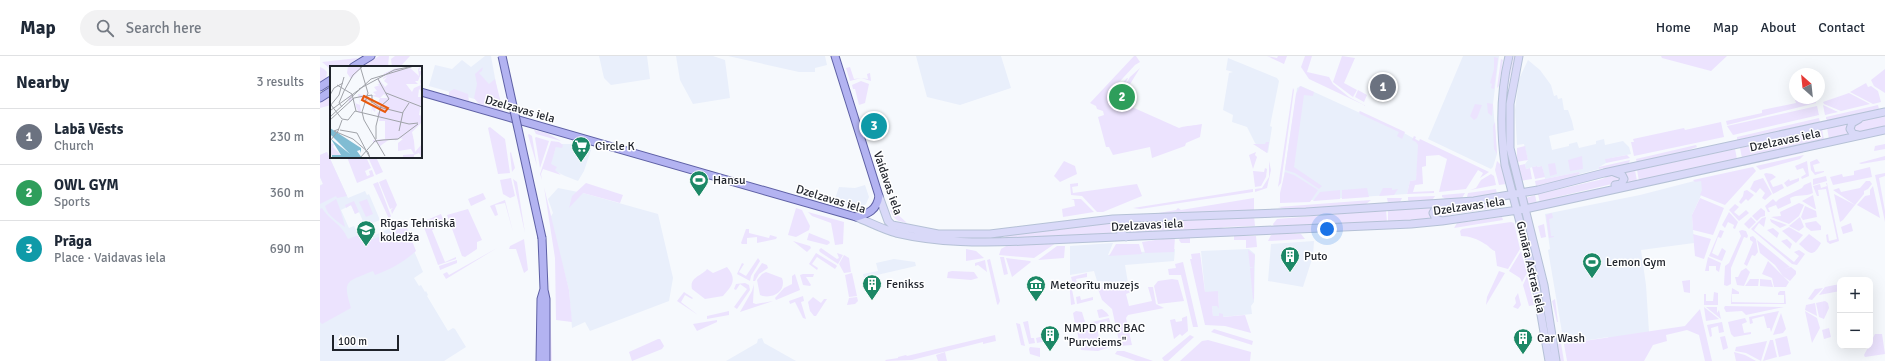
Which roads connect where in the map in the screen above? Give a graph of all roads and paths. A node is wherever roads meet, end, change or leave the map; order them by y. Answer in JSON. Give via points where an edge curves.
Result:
{"nodes":[{"id":1,"x":372,"y":56,"type":"edge"},
{"id":2,"x":502,"y":56,"type":"edge"},
{"id":3,"x":835,"y":56,"type":"edge"},
{"id":4,"x":1509,"y":56,"type":"edge"},
{"id":5,"x":1519,"y":56,"type":"edge"},
{"id":6,"x":355,"y":66,"type":"edge"},
{"id":7,"x":330,"y":81,"type":"edge"},
{"id":8,"x":320,"y":87,"type":"edge"},
{"id":9,"x":330,"y":92,"type":"edge"},
{"id":10,"x":422,"y":92,"type":"edge"},
{"id":11,"x":320,"y":98,"type":"edge"},
{"id":12,"x":1885,"y":112,"type":"edge"},
{"id":13,"x":1863,"y":117,"type":"junction"},
{"id":14,"x":1885,"y":130,"type":"edge"},
{"id":15,"x":1858,"y":136,"type":"junction"},
{"id":16,"x":1612,"y":171,"type":"junction"},
{"id":17,"x":1521,"y":193,"type":"junction"},
{"id":18,"x":1513,"y":194,"type":"junction"},
{"id":19,"x":879,"y":196,"type":"junction"},
{"id":20,"x":1554,"y":202,"type":"junction"},
{"id":21,"x":1447,"y":203,"type":"junction"},
{"id":22,"x":1525,"y":209,"type":"junction"},
{"id":23,"x":1517,"y":210,"type":"junction"},
{"id":24,"x":856,"y":217,"type":"junction"},
{"id":25,"x":1131,"y":219,"type":"junction"},
{"id":26,"x":1442,"y":221,"type":"junction"},
{"id":27,"x":892,"y":225,"type":"joint"},
{"id":28,"x":1126,"y":237,"type":"junction"},
{"id":29,"x":544,"y":289,"type":"junction"},
{"id":30,"x":540,"y":361,"type":"edge"},
{"id":31,"x":546,"y":361,"type":"edge"},
{"id":32,"x":1549,"y":361,"type":"edge"},
{"id":33,"x":1556,"y":361,"type":"edge"}],
"edges":[{"from":1,"to":6,"type":"main road"},
{"from":2,"to":29,"type":"main road","bridge":true,"via":[[542,238]]},
{"from":3,"to":19,"type":"main road","name":"Vaidavas iela"},
{"from":4,"to":18,"type":"main road","name":"Gunāra Astras iela","via":[[1502,91],[1501,122],[1505,165]]},
{"from":5,"to":17,"type":"main road","name":"Gunāra Astras iela","via":[[1512,88],[1509,129],[1510,148]]},
{"from":7,"to":8,"type":"main road"},
{"from":9,"to":11,"type":"main road"},
{"from":10,"to":24,"type":"main road","name":"Dzelzavas iela"},
{"from":12,"to":13,"type":"main road","name":"Dzelzavas iela"},
{"from":13,"to":15,"type":"main road","via":[[1850,127],[1852,133]]},
{"from":13,"to":16,"type":"main road","name":"Dzelzavas iela"},
{"from":14,"to":15,"type":"main road","name":"Dzelzavas iela"},
{"from":15,"to":20,"type":"main road","name":"Dzelzavas iela"},
{"from":16,"to":17,"type":"main road","name":"Dzelzavas iela"},
{"from":16,"to":20,"type":"main road","via":[[1622,175],[1623,182],[1558,198]]},
{"from":17,"to":18,"type":"main road","name":"Dzelzavas iela"},
{"from":17,"to":22,"type":"main road","name":"Gunāra Astras iela"},
{"from":18,"to":21,"type":"main road","name":"Dzelzavas iela"},
{"from":18,"to":23,"type":"main road","name":"Gunāra Astras iela"},
{"from":19,"to":24,"type":"main road","via":[[873,211]]},
{"from":19,"to":27,"type":"main road","name":"Vaidavas iela","via":[[886,218]]},
{"from":20,"to":22,"type":"main road","name":"Dzelzavas iela"},
{"from":21,"to":25,"type":"main road","name":"Dzelzavas iela"},
{"from":21,"to":26,"type":"main road","via":[[1437,206],[1433,213],[1436,219]]},
{"from":22,"to":23,"type":"main road","name":"Dzelzavas iela"},
{"from":22,"to":33,"type":"main road","name":"Gunāra Astras iela","via":[[1544,285]]},
{"from":23,"to":26,"type":"main road","name":"Dzelzavas iela"},
{"from":23,"to":32,"type":"main road","name":"Gunāra Astras iela","via":[[1536,280]]},
{"from":24,"to":28,"type":"main road","name":"Dzelzavas iela","via":[[895,232],[952,241],[1014,242]]},
{"from":25,"to":27,"type":"main road","name":"Dzelzavas iela","via":[[1077,222],[1010,232],[975,234],[938,234]]},
{"from":25,"to":28,"type":"main road","via":[[1119,226],[1121,233]]},
{"from":26,"to":28,"type":"main road","name":"Dzelzavas iela"},
{"from":29,"to":30,"type":"main road","via":[[541,299]]},
{"from":29,"to":31,"type":"main road"}]}
